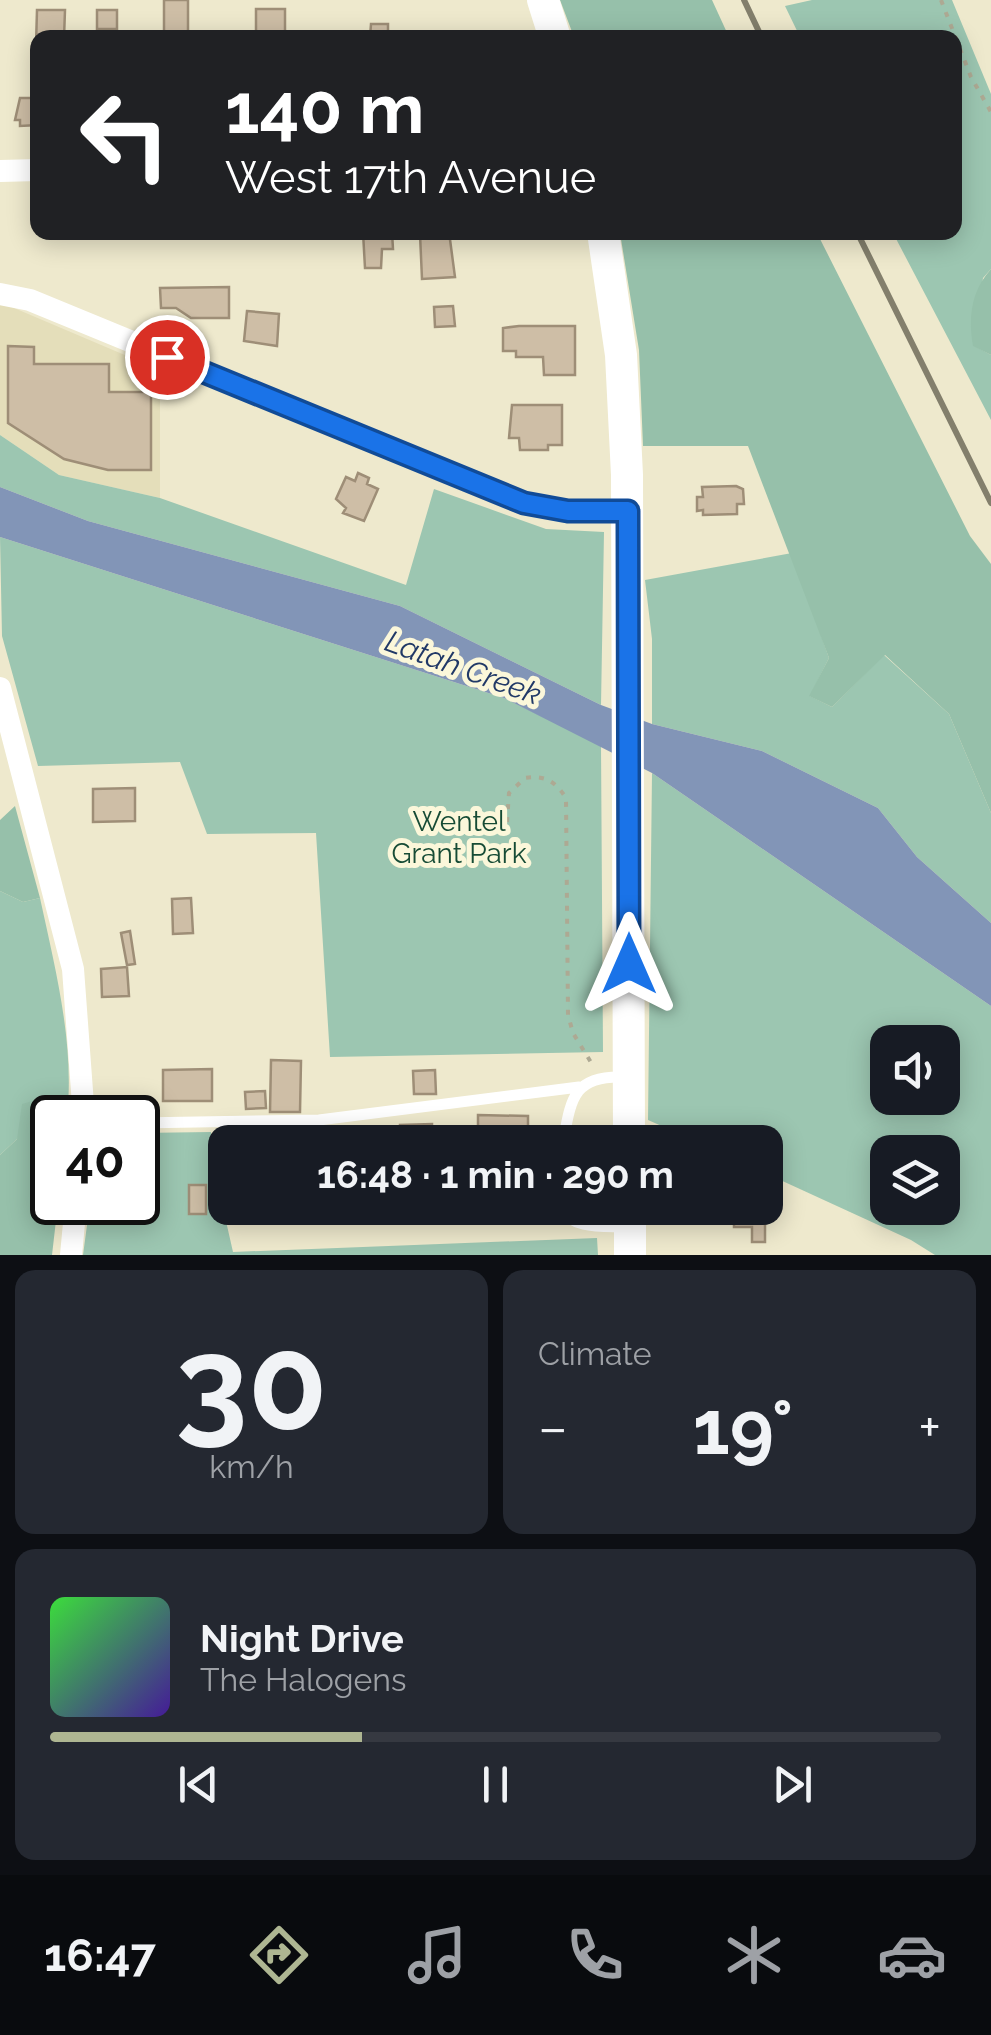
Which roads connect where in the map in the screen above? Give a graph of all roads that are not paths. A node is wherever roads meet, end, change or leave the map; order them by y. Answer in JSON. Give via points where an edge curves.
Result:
{"nodes":[{"id":1,"x":543,"y":0,"type":"edge"},
{"id":2,"x":552,"y":30,"type":"edge"},
{"id":3,"x":0,"y":170,"type":"edge"},
{"id":4,"x":30,"y":170,"type":"edge"},
{"id":5,"x":604,"y":240,"type":"edge"},
{"id":6,"x":0,"y":294,"type":"edge"},
{"id":7,"x":628,"y":511,"type":"junction"},
{"id":8,"x":0,"y":688,"type":"edge"},
{"id":9,"x":615,"y":1077,"type":"junction"},
{"id":10,"x":579,"y":1088,"type":"junction"},
{"id":11,"x":82,"y":1095,"type":"edge"},
{"id":12,"x":160,"y":1123,"type":"edge"},
{"id":13,"x":566,"y":1125,"type":"edge"},
{"id":14,"x":625,"y":1125,"type":"edge"},
{"id":15,"x":74,"y":1225,"type":"edge"},
{"id":16,"x":584,"y":1225,"type":"edge"},
{"id":17,"x":630,"y":1230,"type":"edge"},
{"id":18,"x":71,"y":1255,"type":"edge"}],
"edges":[{"from":1,"to":2,"type":"street"},
{"from":3,"to":4,"type":"street"},
{"from":5,"to":7,"type":"street","via":[[622,369]]},
{"from":6,"to":7,"type":"street","via":[[30,300],[524,503]]},
{"from":7,"to":9,"type":"street","via":[[629,854]]},
{"from":8,"to":11,"type":"street","via":[[73,969]]},
{"from":9,"to":10,"type":"lane"},
{"from":9,"to":14,"type":"street"},
{"from":10,"to":12,"type":"lane","via":[[319,1120]]},
{"from":10,"to":13,"type":"lane"},
{"from":15,"to":18,"type":"street"},
{"from":16,"to":17,"type":"lane"}]}
